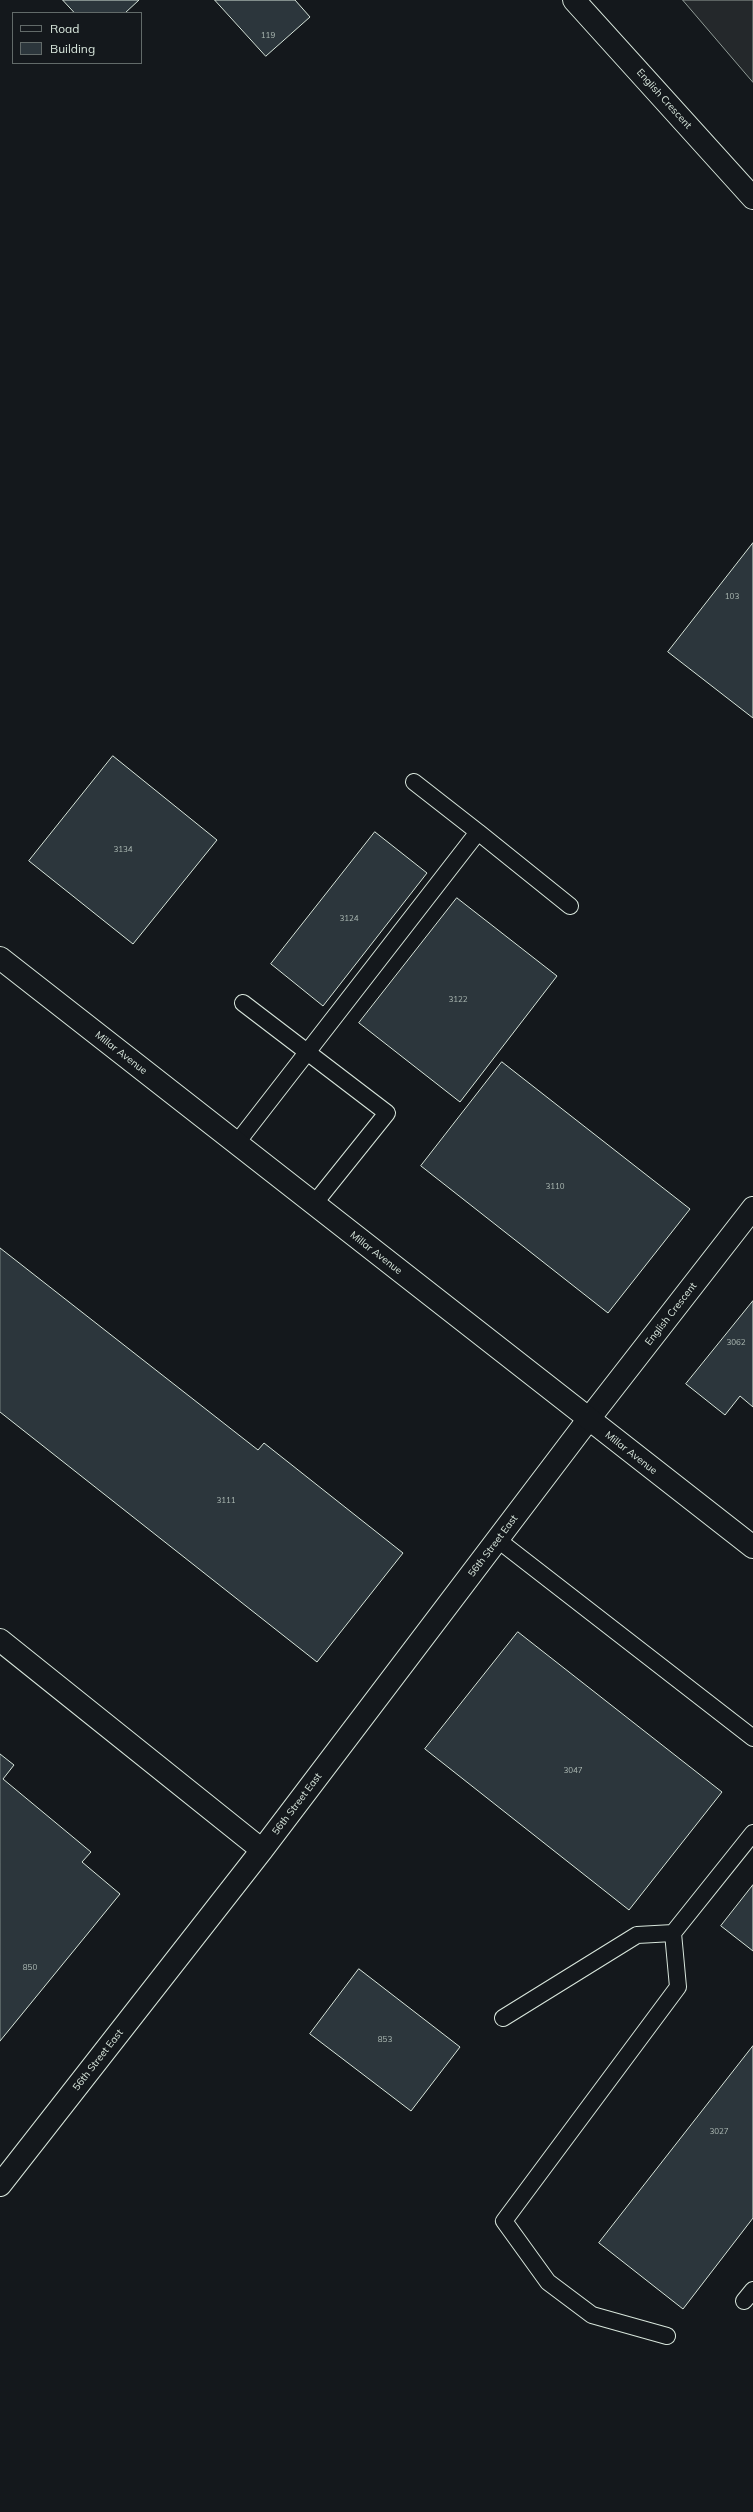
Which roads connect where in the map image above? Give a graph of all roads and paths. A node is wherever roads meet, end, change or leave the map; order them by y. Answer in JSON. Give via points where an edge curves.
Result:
{"nodes":[{"id":1,"x":574,"y":0,"type":"edge"},
{"id":2,"x":753,"y":198,"type":"edge"},
{"id":3,"x":414,"y":782,"type":"dead end"},
{"id":4,"x":478,"y":832,"type":"junction"},
{"id":5,"x":570,"y":906,"type":"dead end"},
{"id":6,"x":0,"y":958,"type":"edge"},
{"id":7,"x":243,"y":1003,"type":"dead end"},
{"id":8,"x":307,"y":1052,"type":"junction"},
{"id":9,"x":236,"y":1144,"type":"junction"},
{"id":10,"x":314,"y":1204,"type":"junction"},
{"id":11,"x":753,"y":1208,"type":"edge"},
{"id":12,"x":588,"y":1420,"type":"junction"},
{"id":13,"x":498,"y":1540,"type":"junction"},
{"id":14,"x":753,"y":1547,"type":"edge"},
{"id":15,"x":0,"y":1640,"type":"edge"},
{"id":16,"x":753,"y":1738,"type":"edge"},
{"id":17,"x":753,"y":1833,"type":"edge"},
{"id":18,"x":262,"y":1850,"type":"junction"},
{"id":19,"x":673,"y":1933,"type":"junction"},
{"id":20,"x":503,"y":2018,"type":"dead end"},
{"id":21,"x":0,"y":2185,"type":"edge"},
{"id":22,"x":667,"y":2336,"type":"dead end"}],
"edges":[{"from":1,"to":2,"type":"street","name":"English Crescent"},
{"from":3,"to":4,"type":"lane"},
{"from":4,"to":5,"type":"lane"},
{"from":4,"to":8,"type":"lane"},
{"from":6,"to":9,"type":"street","name":"Millar Avenue"},
{"from":7,"to":8,"type":"lane"},
{"from":8,"to":9,"type":"lane"},
{"from":8,"to":10,"type":"lane","via":[[387,1113]]},
{"from":9,"to":10,"type":"street","name":"Millar Avenue"},
{"from":10,"to":12,"type":"street","name":"Millar Avenue"},
{"from":11,"to":12,"type":"street","name":"English Crescent"},
{"from":12,"to":13,"type":"street","name":"56th Street East"},
{"from":12,"to":14,"type":"street","name":"Millar Avenue"},
{"from":13,"to":16,"type":"lane"},
{"from":13,"to":18,"type":"street","name":"56th Street East"},
{"from":15,"to":18,"type":"street"},
{"from":17,"to":19,"type":"lane"},
{"from":18,"to":21,"type":"street","name":"56th Street East"},
{"from":19,"to":20,"type":"lane","via":[[637,1935]]},
{"from":19,"to":22,"type":"lane","via":[[678,1987],[504,2221],[548,2282],[592,2315]]}]}
